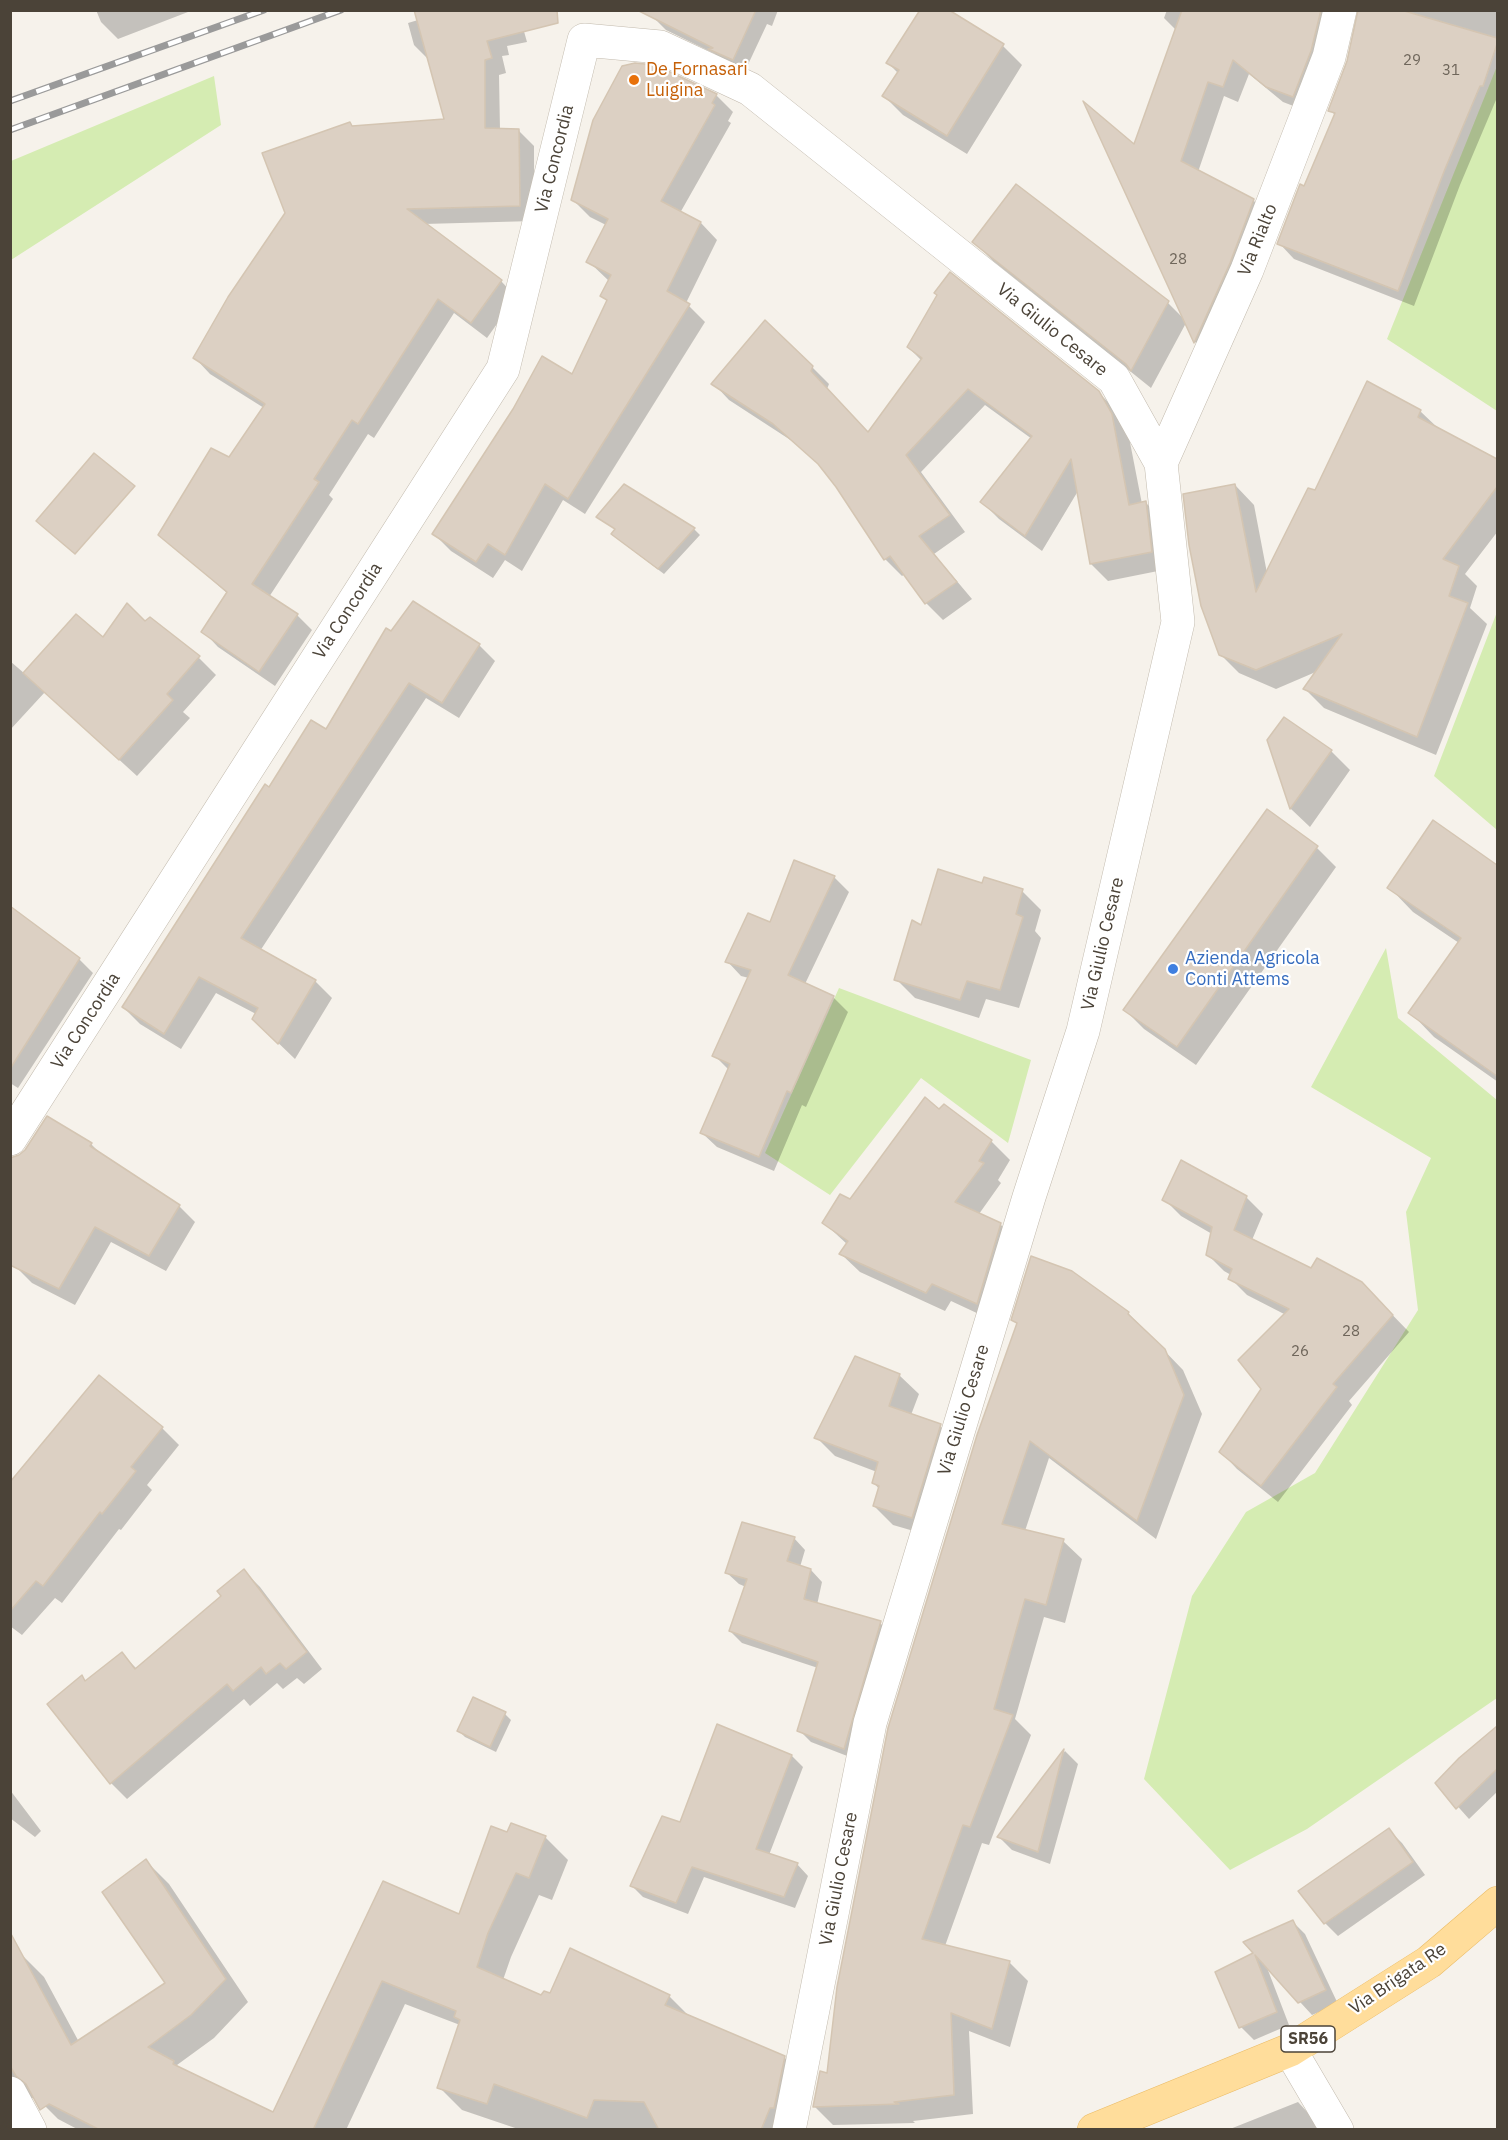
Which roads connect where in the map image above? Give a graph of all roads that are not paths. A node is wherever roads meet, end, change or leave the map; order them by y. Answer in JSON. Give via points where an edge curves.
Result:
{"nodes":[{"id":1,"x":1340,"y":10,"type":"edge"},
{"id":2,"x":584,"y":40,"type":"joint"},
{"id":3,"x":1161,"y":464,"type":"junction"},
{"id":4,"x":10,"y":1140,"type":"edge"},
{"id":5,"x":1497,"y":1904,"type":"edge"},
{"id":6,"x":1290,"y":2050,"type":"junction"},
{"id":7,"x":10,"y":2093,"type":"edge"},
{"id":8,"x":30,"y":2130,"type":"edge"},
{"id":9,"x":789,"y":2130,"type":"edge"},
{"id":10,"x":1094,"y":2130,"type":"edge"},
{"id":11,"x":1337,"y":2130,"type":"edge"}],
"edges":[{"from":1,"to":3,"type":"street","name":"Via Rialto","via":[[1329,57],[1247,270]]},
{"from":2,"to":3,"type":"street","name":"Via Giulio Cesare","via":[[660,47],[750,89],[1114,379]]},
{"from":2,"to":4,"type":"street","name":"Via Concordia","via":[[503,369]]},
{"from":3,"to":9,"type":"street","name":"Via Giulio Cesare","via":[[1178,622],[1083,1031],[870,1723]]},
{"from":5,"to":6,"type":"main road","name":"Via Brigata Re","number":"SR56","via":[[1429,1962]]},
{"from":6,"to":10,"type":"main road","name":"Via Brigata Re","number":"SR56"},
{"from":6,"to":11,"type":"street"},
{"from":7,"to":8,"type":"street"}]}
